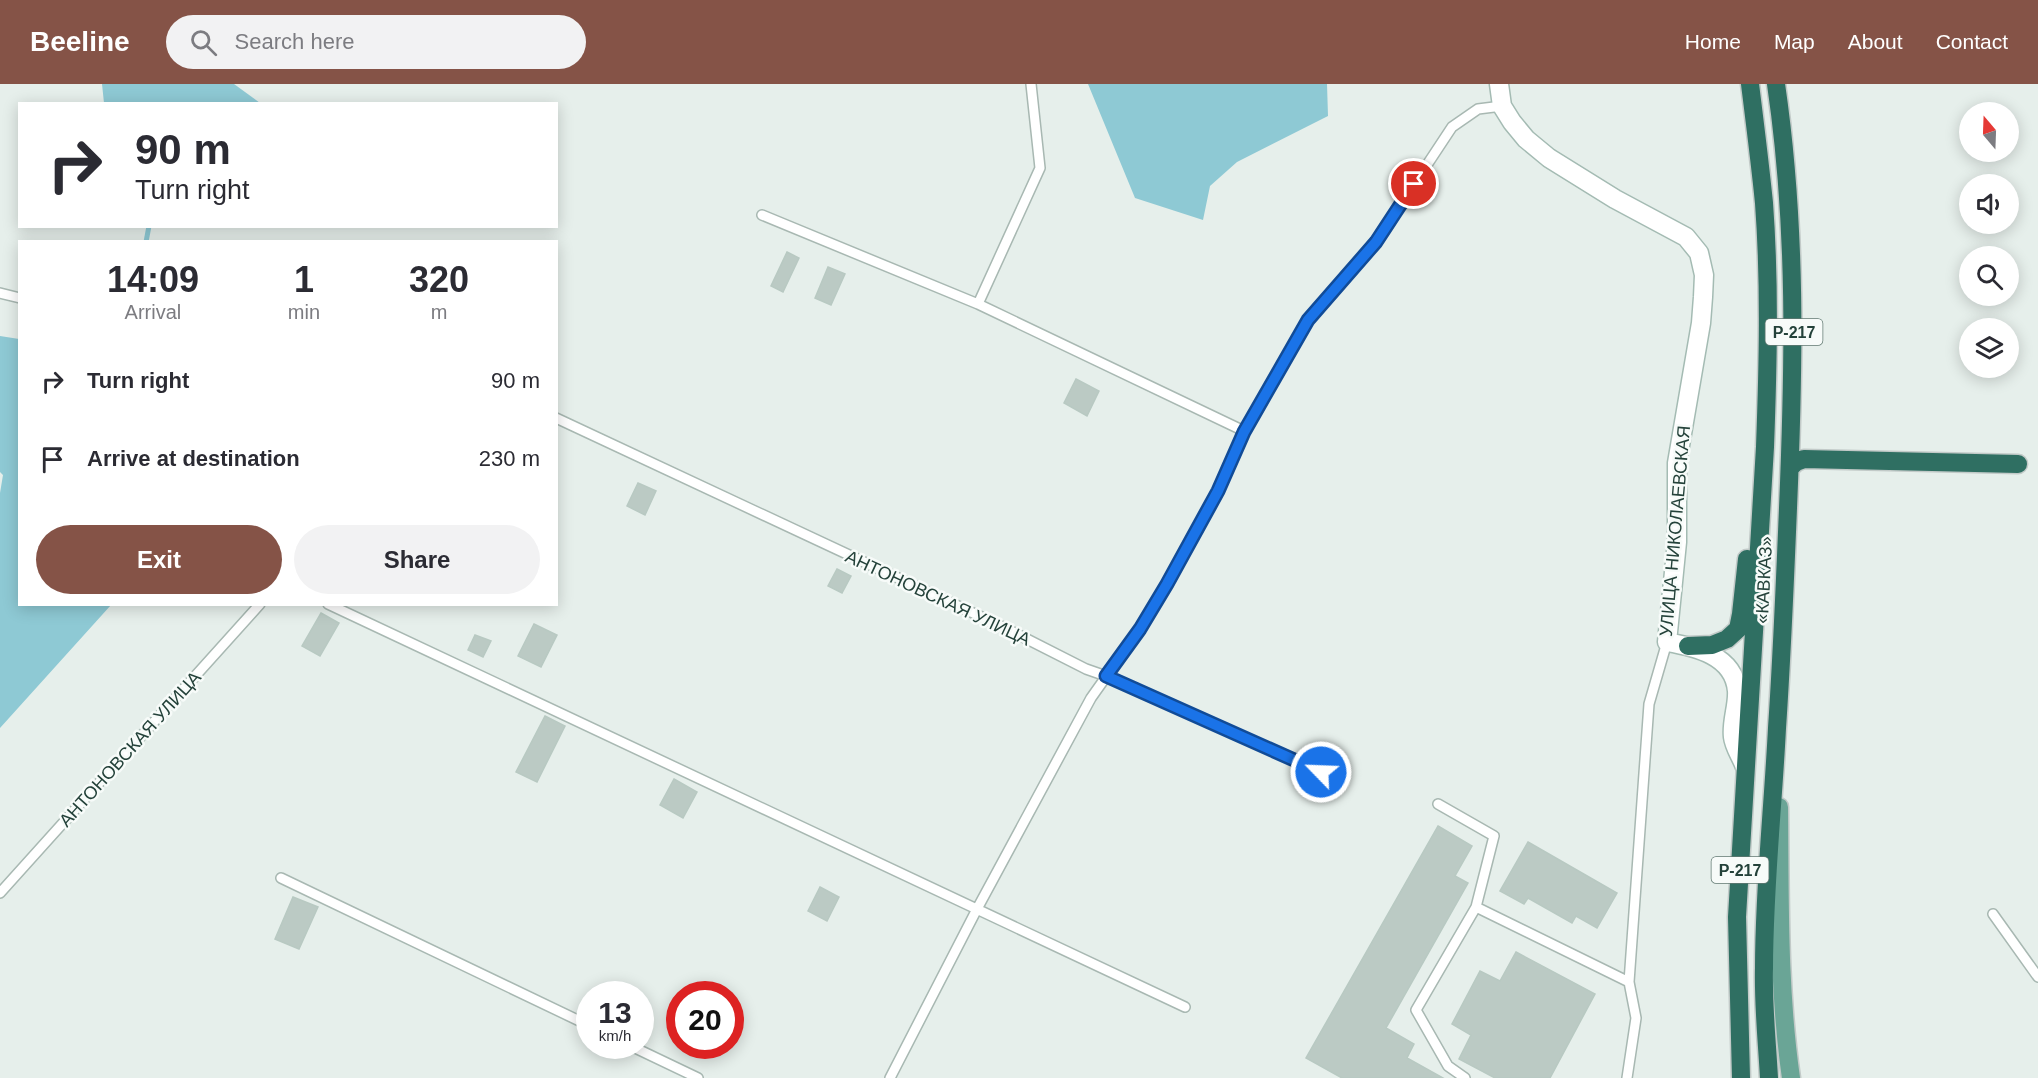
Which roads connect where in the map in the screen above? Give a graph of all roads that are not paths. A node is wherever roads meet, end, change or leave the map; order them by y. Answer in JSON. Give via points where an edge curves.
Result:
{"nodes":[{"id":1,"x":1031,"y":84,"type":"edge"},
{"id":2,"x":1499,"y":84,"type":"edge"},
{"id":3,"x":1750,"y":84,"type":"edge"},
{"id":4,"x":1776,"y":84,"type":"edge"},
{"id":5,"x":1502,"y":106,"type":"junction"},
{"id":6,"x":762,"y":215,"type":"dead end"},
{"id":7,"x":0,"y":293,"type":"edge"},
{"id":8,"x":18,"y":298,"type":"edge"},
{"id":9,"x":978,"y":304,"type":"junction"},
{"id":10,"x":558,"y":419,"type":"edge"},
{"id":11,"x":1244,"y":432,"type":"junction"},
{"id":12,"x":1795,"y":458,"type":"junction"},
{"id":13,"x":2018,"y":464,"type":"dead end"},
{"id":14,"x":1763,"y":492,"type":"junction"},
{"id":15,"x":258,"y":606,"type":"edge"},
{"id":16,"x":332,"y":606,"type":"edge"},
{"id":17,"x":1667,"y":642,"type":"junction"},
{"id":18,"x":1688,"y":646,"type":"junction"},
{"id":19,"x":1106,"y":676,"type":"junction"},
{"id":20,"x":1778,"y":728,"type":"junction"},
{"id":21,"x":1745,"y":767,"type":"junction"},
{"id":22,"x":1321,"y":772,"type":"dead end"},
{"id":23,"x":1438,"y":804,"type":"dead end"},
{"id":24,"x":281,"y":878,"type":"dead end"},
{"id":25,"x":0,"y":893,"type":"edge"},
{"id":26,"x":1476,"y":907,"type":"junction"},
{"id":27,"x":977,"y":909,"type":"junction"},
{"id":28,"x":1993,"y":914,"type":"dead end"},
{"id":29,"x":2038,"y":977,"type":"edge"},
{"id":30,"x":1629,"y":982,"type":"junction"},
{"id":31,"x":1185,"y":1007,"type":"dead end"},
{"id":32,"x":576,"y":1019,"type":"edge"},
{"id":33,"x":654,"y":1057,"type":"edge"},
{"id":34,"x":1739,"y":1073,"type":"edge"},
{"id":35,"x":698,"y":1078,"type":"edge"},
{"id":36,"x":890,"y":1078,"type":"edge"},
{"id":37,"x":1465,"y":1078,"type":"edge"},
{"id":38,"x":1627,"y":1078,"type":"edge"},
{"id":39,"x":1769,"y":1078,"type":"edge"},
{"id":40,"x":1791,"y":1078,"type":"edge"}],
"edges":[{"from":1,"to":9,"type":"lane","via":[[1040,168]]},
{"from":2,"to":5,"type":"street","name":"УЛИЦА НИКОЛАЕВСКАЯ"},
{"from":3,"to":14,"type":"highway","name":"«КАВКАЗ»","number":"Р-217","via":[[1764,206],[1767,280]]},
{"from":4,"to":12,"type":"highway","name":"«КАВКАЗ»","number":"Р-217","via":[[1786,148],[1792,244]]},
{"from":5,"to":11,"type":"lane","via":[[1478,109],[1452,127],[1376,242],[1308,320]]},
{"from":5,"to":17,"type":"street","name":"УЛИЦА НИКОЛАЕВСКАЯ","via":[[1526,138],[1550,158],[1686,237],[1700,253],[1704,274],[1701,322],[1677,463],[1677,542]]},
{"from":6,"to":9,"type":"lane"},
{"from":7,"to":8,"type":"lane"},
{"from":9,"to":11,"type":"lane"},
{"from":10,"to":19,"type":"lane","name":"АНТОНОВСКАЯ УЛИЦА"},
{"from":11,"to":19,"type":"lane","via":[[1218,491],[1167,584]]},
{"from":12,"to":13,"type":"highway"},
{"from":12,"to":20,"type":"highway","name":"«КАВКАЗ»","number":"Р-217"},
{"from":14,"to":18,"type":"highway","via":[[1752,509],[1738,629],[1712,645]]},
{"from":14,"to":21,"type":"highway","name":"«КАВКАЗ»","number":"Р-217"},
{"from":15,"to":25,"type":"lane","name":"АНТОНОВСКАЯ УЛИЦА"},
{"from":16,"to":27,"type":"lane"},
{"from":17,"to":18,"type":"street"},
{"from":17,"to":30,"type":"lane","name":"УЛИЦА НИКОЛАЕВСКАЯ","via":[[1649,704]]},
{"from":18,"to":21,"type":"street","via":[[1723,661],[1734,676],[1737,690],[1733,738]]},
{"from":19,"to":22,"type":"lane","name":"АНТОНОВСКАЯ УЛИЦА"},
{"from":19,"to":27,"type":"lane"},
{"from":20,"to":39,"type":"highway","name":"«КАВКАЗ»","number":"Р-217","via":[[1764,927]]},
{"from":20,"to":40,"type":"main road","via":[[1780,973]]},
{"from":21,"to":34,"type":"highway","name":"«КАВКАЗ»","number":"Р-217","via":[[1737,917]]},
{"from":23,"to":26,"type":"lane","via":[[1494,836]]},
{"from":24,"to":32,"type":"lane"},
{"from":26,"to":30,"type":"lane"},
{"from":26,"to":37,"type":"lane","via":[[1416,1010],[1449,1066]]},
{"from":27,"to":31,"type":"lane"},
{"from":27,"to":36,"type":"lane"},
{"from":28,"to":29,"type":"lane"},
{"from":30,"to":38,"type":"lane","name":"УЛИЦА НИКОЛАЕВСКАЯ","via":[[1636,1018]]},
{"from":33,"to":35,"type":"lane"}]}
